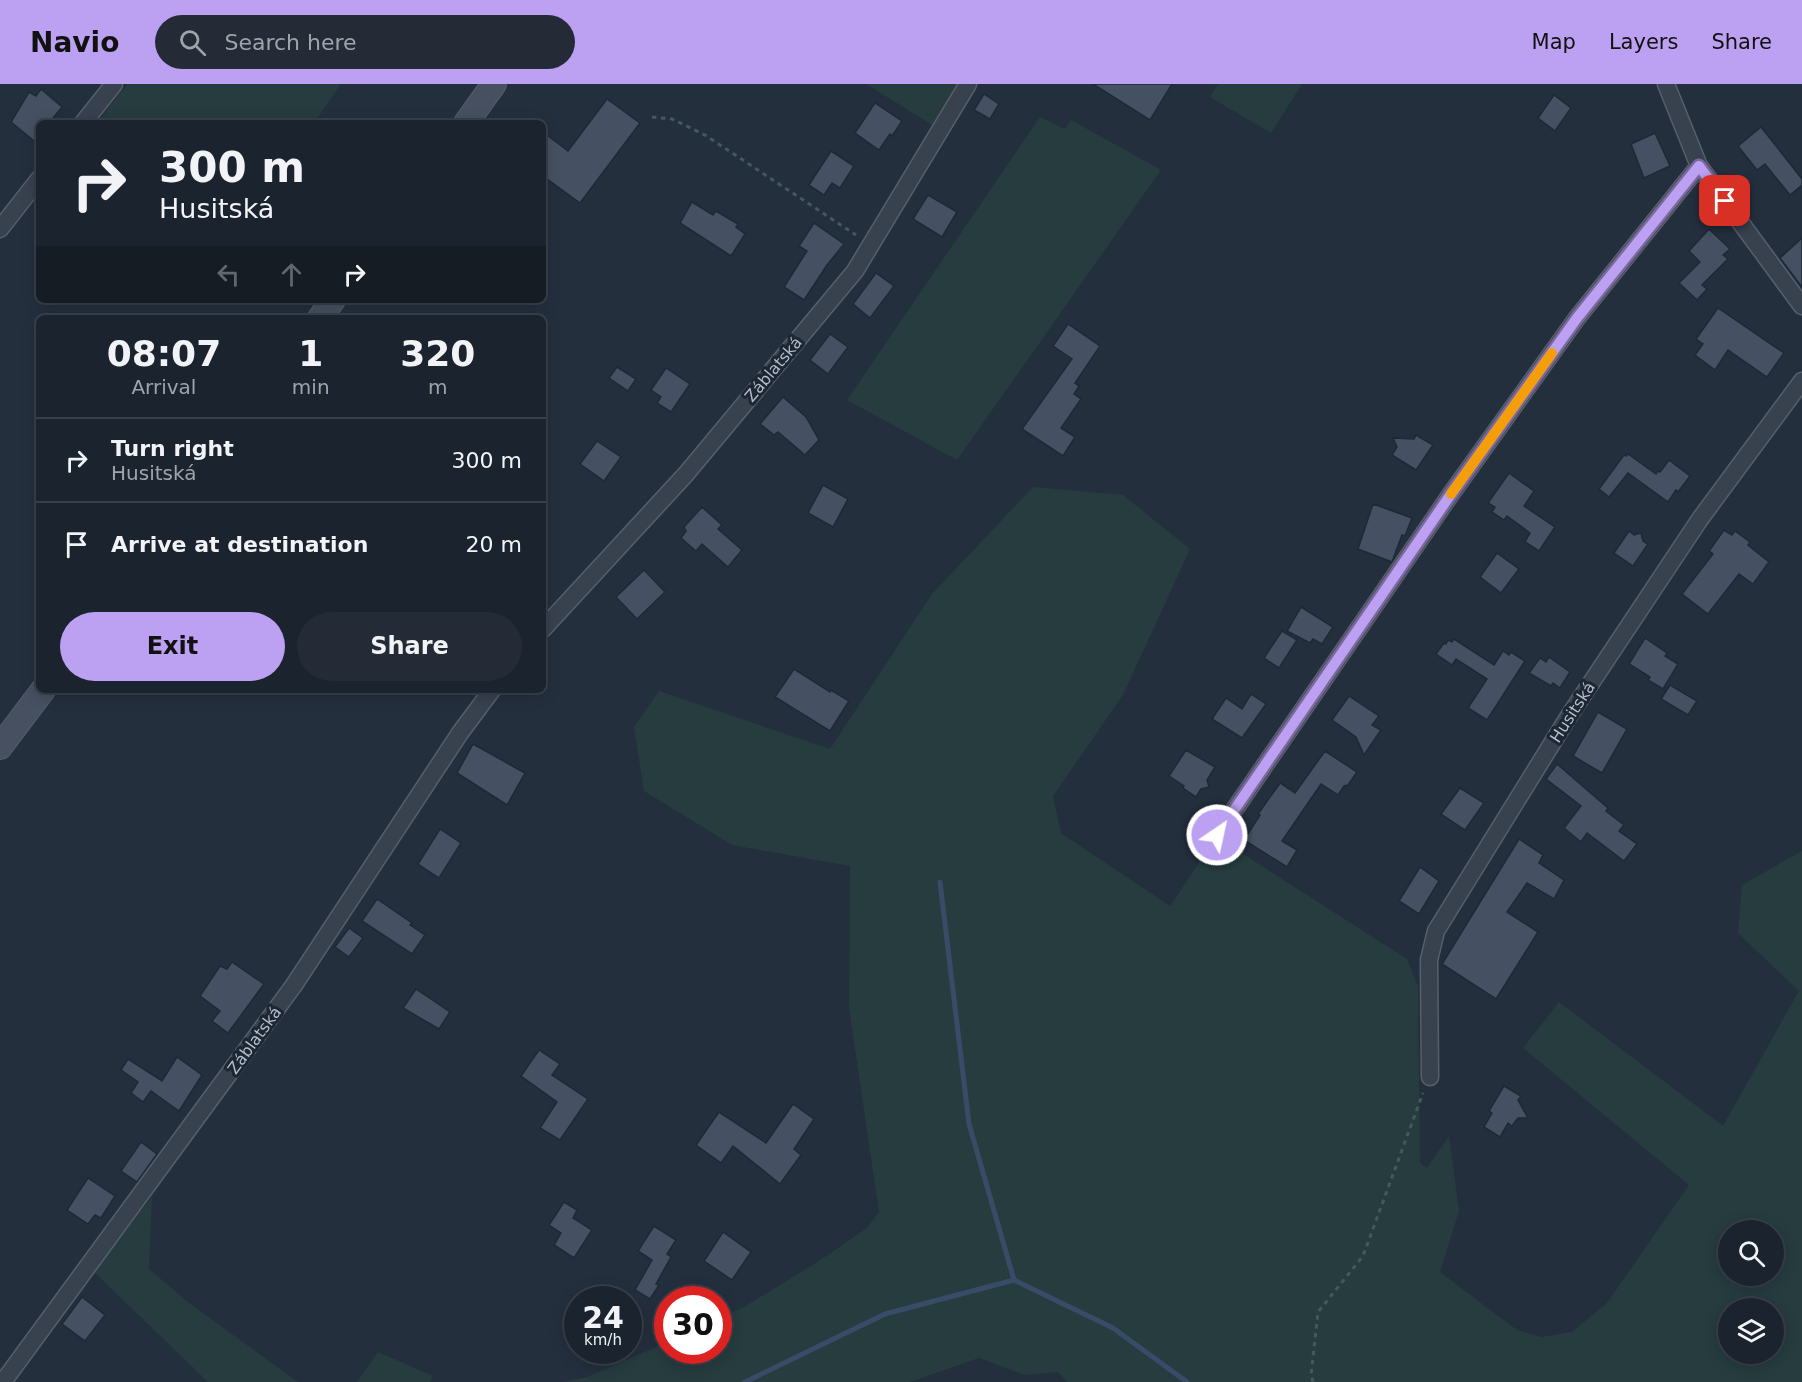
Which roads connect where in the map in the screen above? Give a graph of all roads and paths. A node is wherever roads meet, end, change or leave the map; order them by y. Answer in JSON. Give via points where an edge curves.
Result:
{"nodes":[{"id":1,"x":114,"y":84,"type":"edge"},
{"id":2,"x":494,"y":84,"type":"edge"},
{"id":3,"x":968,"y":84,"type":"edge"},
{"id":4,"x":1666,"y":84,"type":"edge"},
{"id":5,"x":652,"y":117,"type":"dead end"},
{"id":6,"x":85,"y":120,"type":"edge"},
{"id":7,"x":468,"y":120,"type":"edge"},
{"id":8,"x":1699,"y":166,"type":"junction"},
{"id":9,"x":36,"y":183,"type":"edge"},
{"id":10,"x":0,"y":229,"type":"edge"},
{"id":11,"x":871,"y":245,"type":"junction"},
{"id":12,"x":1802,"y":306,"type":"edge"},
{"id":13,"x":1802,"y":381,"type":"edge"},
{"id":14,"x":546,"y":626,"type":"edge"},
{"id":15,"x":41,"y":693,"type":"edge"},
{"id":16,"x":490,"y":693,"type":"edge"},
{"id":17,"x":1,"y":743,"type":"edge"},
{"id":18,"x":1217,"y":835,"type":"dead end"},
{"id":19,"x":1430,"y":1077,"type":"joint"},
{"id":20,"x":3,"y":1382,"type":"edge"},
{"id":21,"x":1313,"y":1382,"type":"edge"}],
"edges":[{"from":1,"to":6,"type":"street"},
{"from":2,"to":7,"type":"main road"},
{"from":3,"to":11,"type":"street","name":"Záblatská"},
{"from":4,"to":8,"type":"street"},
{"from":5,"to":11,"type":"path","via":[[672,119],[705,135]]},
{"from":8,"to":12,"type":"street"},
{"from":8,"to":18,"type":"street","via":[[1577,318]]},
{"from":9,"to":10,"type":"street"},
{"from":11,"to":14,"type":"street","name":"Záblatská","via":[[855,271],[686,474]]},
{"from":13,"to":19,"type":"street","name":"Husitská","via":[[1687,539],[1569,716],[1436,931],[1430,960]]},
{"from":15,"to":17,"type":"main road"},
{"from":16,"to":20,"type":"street","name":"Záblatská","via":[[294,985]]},
{"from":19,"to":21,"type":"path","via":[[1363,1256],[1318,1312]]}]}
